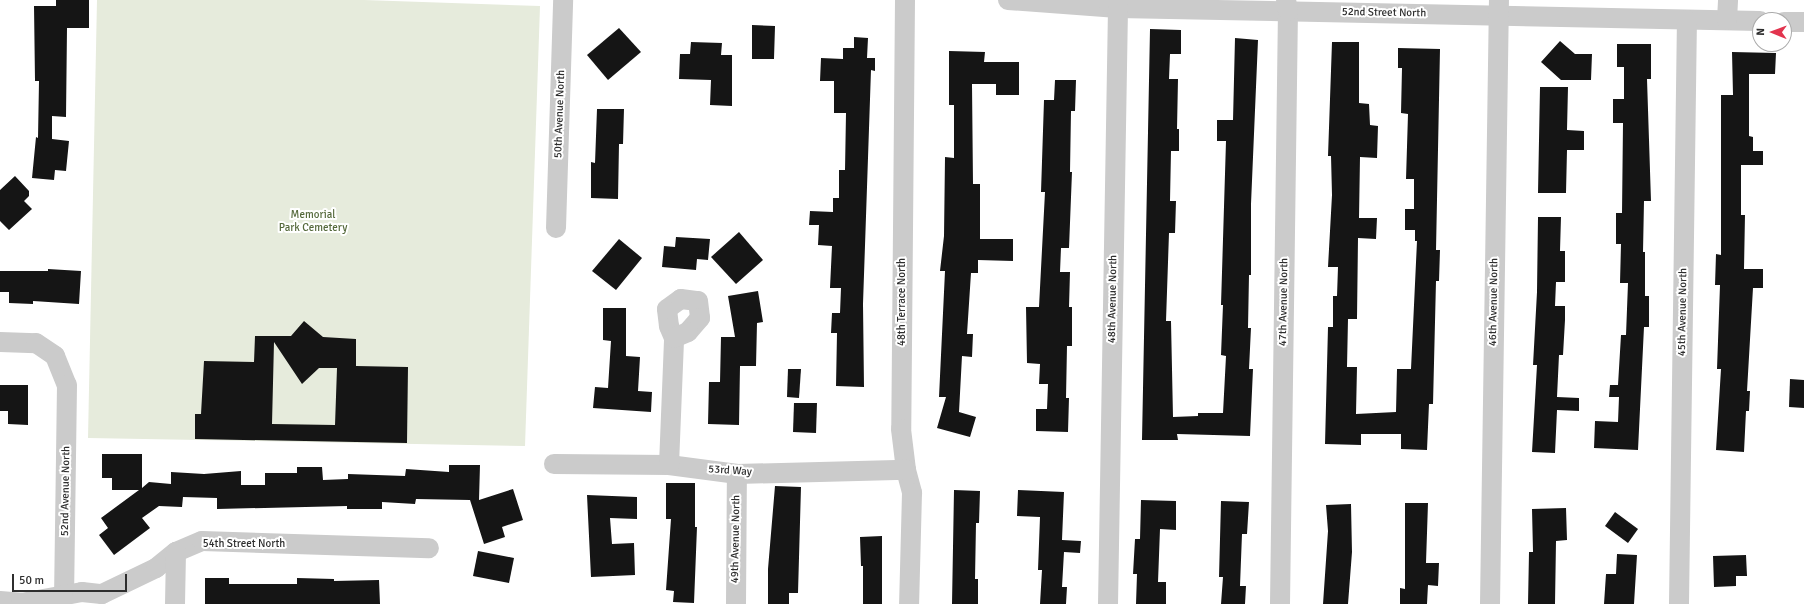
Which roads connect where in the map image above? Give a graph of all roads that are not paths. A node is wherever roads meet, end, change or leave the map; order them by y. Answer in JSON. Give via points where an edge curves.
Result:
{"nodes":[{"id":1,"x":563,"y":0,"type":"edge"},
{"id":2,"x":905,"y":0,"type":"edge"},
{"id":3,"x":1008,"y":0,"type":"edge"},
{"id":4,"x":1728,"y":0,"type":"edge"},
{"id":5,"x":1112,"y":4,"type":"edge"},
{"id":6,"x":1287,"y":6,"type":"edge"},
{"id":7,"x":1499,"y":7,"type":"edge"},
{"id":8,"x":1687,"y":20,"type":"junction"},
{"id":9,"x":1727,"y":20,"type":"junction"},
{"id":10,"x":1752,"y":21,"type":"edge"},
{"id":11,"x":1792,"y":22,"type":"edge"},
{"id":12,"x":1804,"y":22,"type":"edge"},
{"id":13,"x":556,"y":228,"type":"dead end"},
{"id":14,"x":674,"y":338,"type":"dead end"},
{"id":15,"x":0,"y":342,"type":"edge"},
{"id":16,"x":554,"y":464,"type":"dead end"},
{"id":17,"x":669,"y":465,"type":"junction"},
{"id":18,"x":906,"y":470,"type":"junction"},
{"id":19,"x":737,"y":474,"type":"junction"},
{"id":20,"x":430,"y":548,"type":"dead end"},
{"id":21,"x":176,"y":552,"type":"junction"},
{"id":22,"x":64,"y":596,"type":"junction"},
{"id":23,"x":0,"y":601,"type":"edge"},
{"id":24,"x":175,"y":604,"type":"edge"},
{"id":25,"x":736,"y":604,"type":"edge"},
{"id":26,"x":909,"y":604,"type":"edge"},
{"id":27,"x":1108,"y":604,"type":"edge"},
{"id":28,"x":1280,"y":604,"type":"edge"},
{"id":29,"x":1490,"y":604,"type":"edge"},
{"id":30,"x":1679,"y":604,"type":"edge"}],
"edges":[{"from":1,"to":13,"type":"street","name":"50th Avenue North"},
{"from":2,"to":18,"type":"street","name":"48th Terrace North","via":[[901,429]]},
{"from":3,"to":5,"type":"street","name":"52nd Street North"},
{"from":4,"to":9,"type":"street"},
{"from":5,"to":6,"type":"street","name":"52nd Street North"},
{"from":5,"to":27,"type":"street","name":"48th Avenue North"},
{"from":6,"to":7,"type":"street","name":"52nd Street North"},
{"from":6,"to":28,"type":"street","name":"47th Avenue North"},
{"from":7,"to":8,"type":"street","name":"52nd Street North"},
{"from":7,"to":29,"type":"street","name":"46th Avenue North"},
{"from":8,"to":9,"type":"street","name":"52nd Street North"},
{"from":8,"to":30,"type":"street","name":"45th Avenue North"},
{"from":9,"to":10,"type":"street","name":"52nd Street North"},
{"from":11,"to":12,"type":"street"},
{"from":14,"to":17,"type":"street"},
{"from":15,"to":22,"type":"street","name":"52nd Avenue North","via":[[36,343],[55,356],[67,385]]},
{"from":16,"to":17,"type":"street","name":"53rd Way"},
{"from":17,"to":19,"type":"street","name":"53rd Way"},
{"from":18,"to":19,"type":"street","name":"53rd Way"},
{"from":18,"to":26,"type":"street","name":"48th Terrace North","via":[[912,493]]},
{"from":19,"to":25,"type":"street","name":"49th Avenue North"},
{"from":20,"to":21,"type":"street","name":"54th Street North","via":[[202,541]]},
{"from":21,"to":22,"type":"street","name":"54th Street North","via":[[150,571],[102,594],[82,592]]},
{"from":21,"to":24,"type":"street"},
{"from":22,"to":23,"type":"street","name":"54th Street North","via":[[21,602]]}]}
